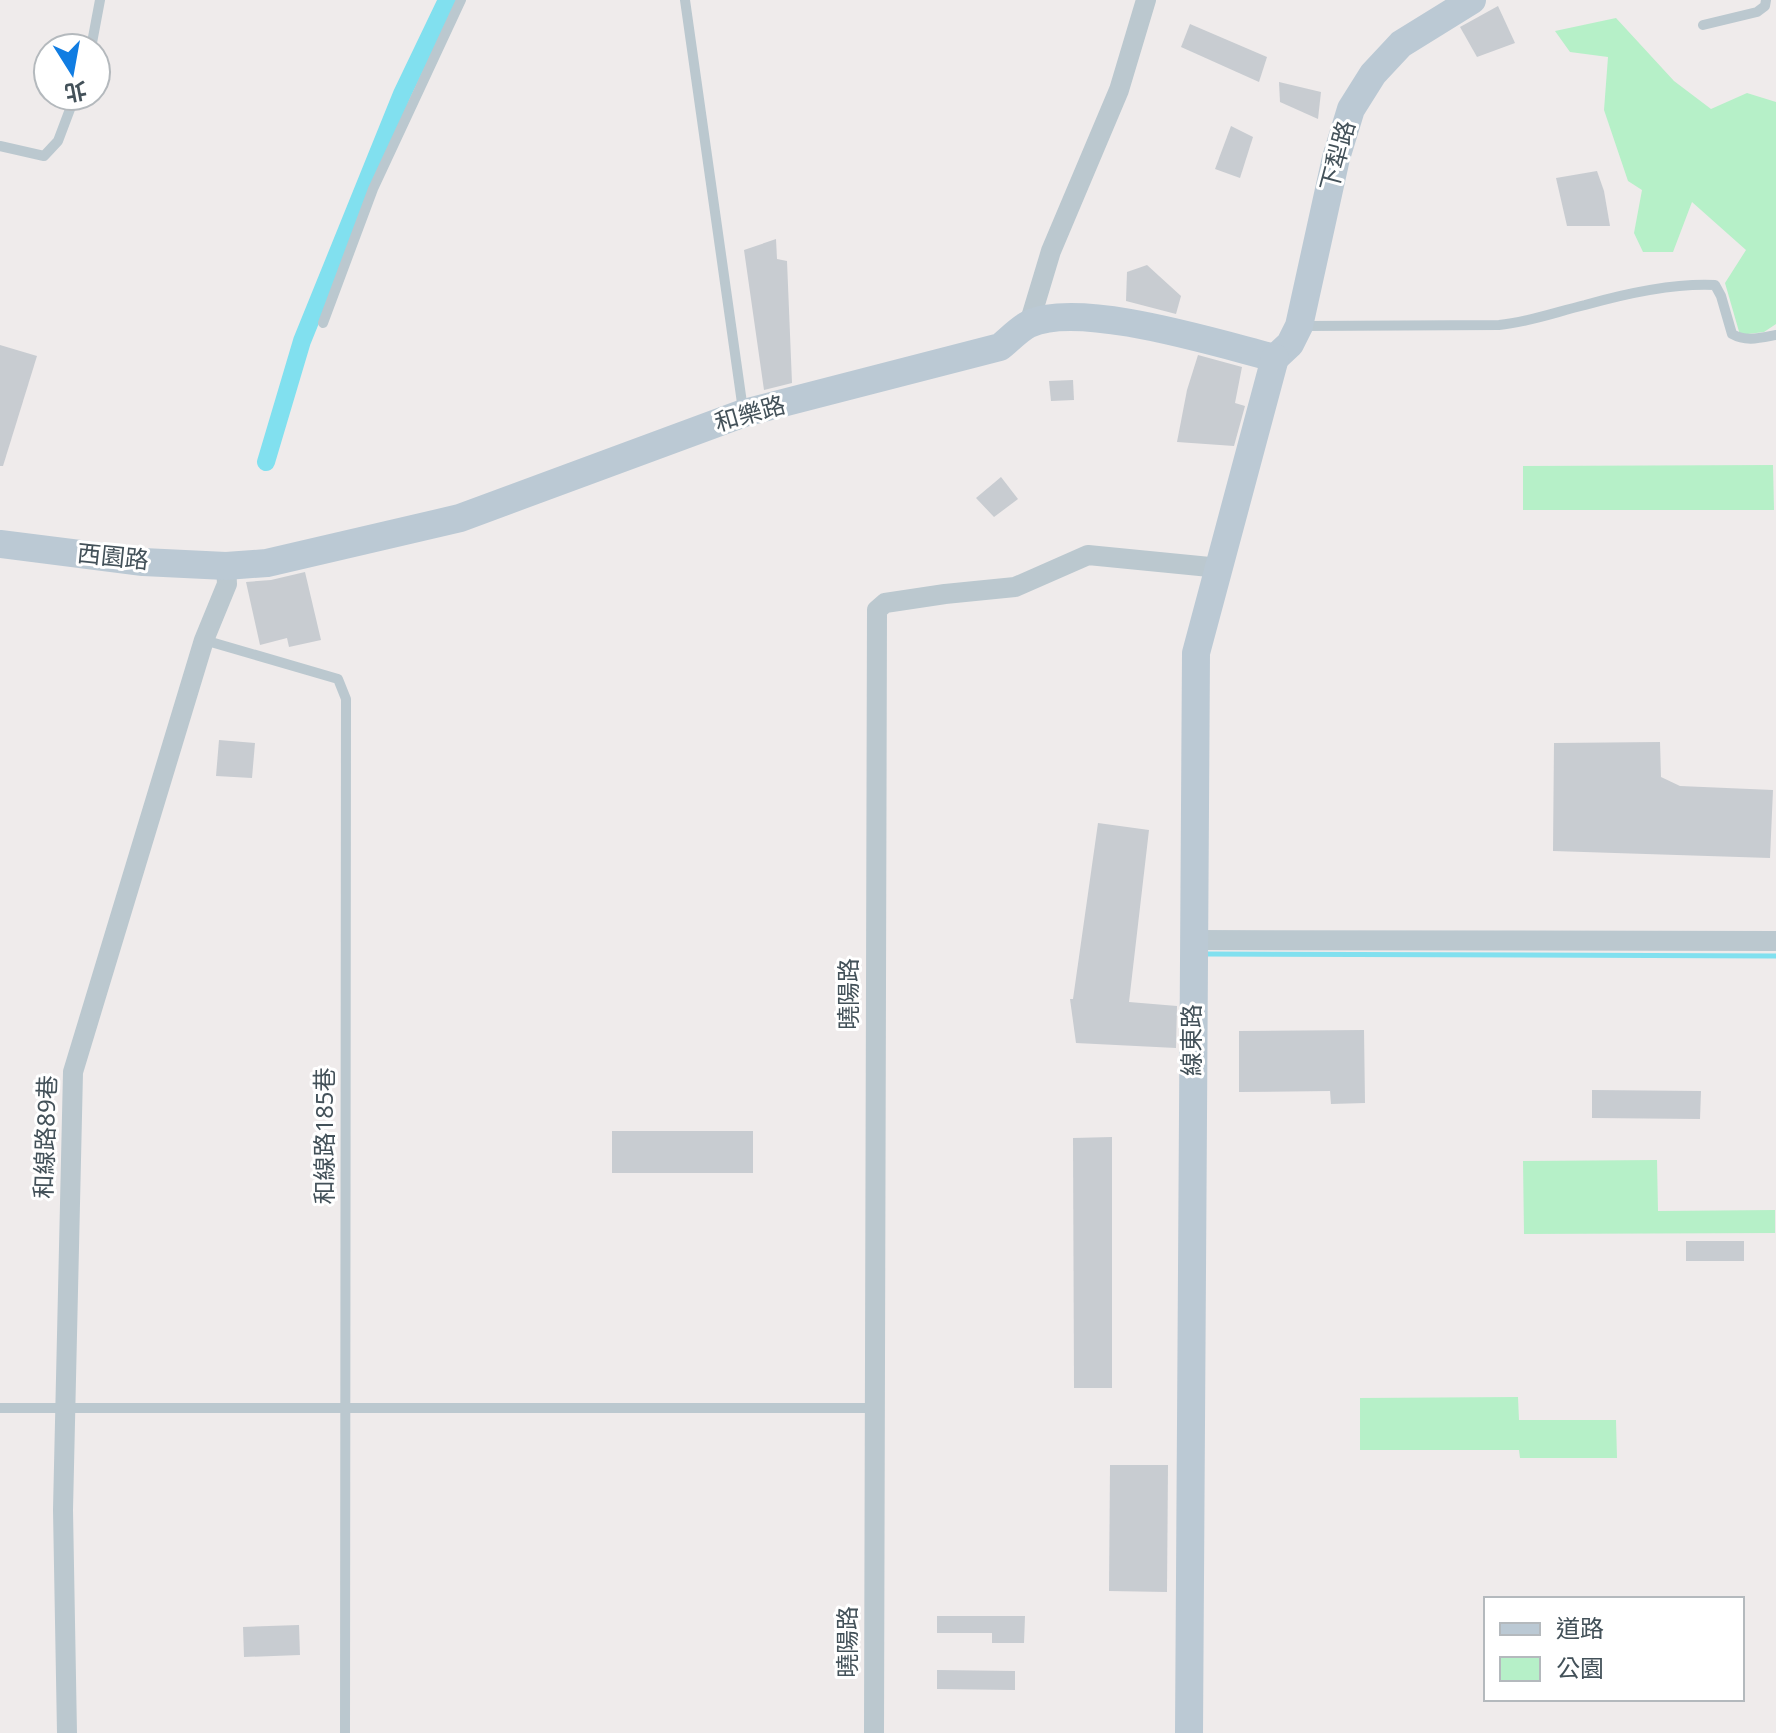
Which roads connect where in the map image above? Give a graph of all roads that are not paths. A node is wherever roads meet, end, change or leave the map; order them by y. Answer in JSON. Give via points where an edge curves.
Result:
{"nodes":[{"id":1,"x":100,"y":0,"type":"edge"},
{"id":2,"x":461,"y":0,"type":"edge"},
{"id":3,"x":685,"y":0,"type":"edge"},
{"id":4,"x":1146,"y":0,"type":"edge"},
{"id":5,"x":1472,"y":0,"type":"edge"},
{"id":6,"x":1766,"y":0,"type":"edge"},
{"id":7,"x":1703,"y":25,"type":"dead end"},
{"id":8,"x":94,"y":32,"type":"edge"},
{"id":9,"x":69,"y":112,"type":"edge"},
{"id":10,"x":0,"y":146,"type":"edge"},
{"id":11,"x":323,"y":323,"type":"dead end"},
{"id":12,"x":1029,"y":324,"type":"junction"},
{"id":13,"x":1299,"y":326,"type":"junction"},
{"id":14,"x":1776,"y":335,"type":"edge"},
{"id":15,"x":1275,"y":358,"type":"junction"},
{"id":16,"x":744,"y":413,"type":"junction"},
{"id":17,"x":0,"y":544,"type":"edge"},
{"id":18,"x":226,"y":566,"type":"junction"},
{"id":19,"x":1220,"y":568,"type":"junction"},
{"id":20,"x":204,"y":640,"type":"junction"},
{"id":21,"x":1192,"y":940,"type":"junction"},
{"id":22,"x":1776,"y":941,"type":"edge"},
{"id":23,"x":343,"y":1407,"type":"junction"},
{"id":24,"x":0,"y":1408,"type":"edge"},
{"id":25,"x":66,"y":1408,"type":"junction"},
{"id":26,"x":873,"y":1408,"type":"junction"},
{"id":27,"x":67,"y":1733,"type":"edge"},
{"id":28,"x":345,"y":1733,"type":"edge"},
{"id":29,"x":874,"y":1733,"type":"edge"},
{"id":30,"x":1189,"y":1733,"type":"edge"}],
"edges":[{"from":1,"to":8,"type":"lane"},
{"from":2,"to":11,"type":"lane","via":[[373,189]]},
{"from":3,"to":16,"type":"lane"},
{"from":4,"to":12,"type":"street","via":[[1119,90],[1051,251]]},
{"from":5,"to":13,"type":"street","name":"下犁路","via":[[1401,44],[1351,109]]},
{"from":6,"to":7,"type":"lane","via":[[1757,12]]},
{"from":9,"to":10,"type":"lane","via":[[58,141],[44,156]]},
{"from":12,"to":15,"type":"street","name":"和樂路","via":[[1097,317]]},
{"from":12,"to":16,"type":"street","name":"和樂路","via":[[1000,347]]},
{"from":13,"to":14,"type":"lane","via":[[1499,325],[1586,304],[1715,285],[1732,334],[1753,339]]},
{"from":13,"to":15,"type":"street","name":"下犁路"},
{"from":15,"to":19,"type":"street","name":"線東路"},
{"from":16,"to":18,"type":"street","name":"和樂路","via":[[460,518],[267,563]]},
{"from":17,"to":18,"type":"street","name":"西園路","via":[[143,562]]},
{"from":18,"to":20,"type":"street","name":"和線路89巷","via":[[227,584]]},
{"from":19,"to":21,"type":"street","name":"線東路","via":[[1196,653]]},
{"from":19,"to":26,"type":"street","name":"曉陽路","via":[[1088,555],[1015,587],[885,603],[877,610]]},
{"from":20,"to":23,"type":"lane","name":"和線路185巷","via":[[338,679],[346,699]]},
{"from":20,"to":25,"type":"street","name":"和線路89巷","via":[[73,1072]]},
{"from":21,"to":22,"type":"street"},
{"from":21,"to":30,"type":"street","name":"線東路"},
{"from":23,"to":25,"type":"lane"},
{"from":23,"to":26,"type":"lane"},
{"from":23,"to":28,"type":"lane","name":"和線路185巷"},
{"from":24,"to":25,"type":"lane"},
{"from":25,"to":27,"type":"street","name":"和線路89巷"},
{"from":26,"to":29,"type":"street","name":"曉陽路"}]}
